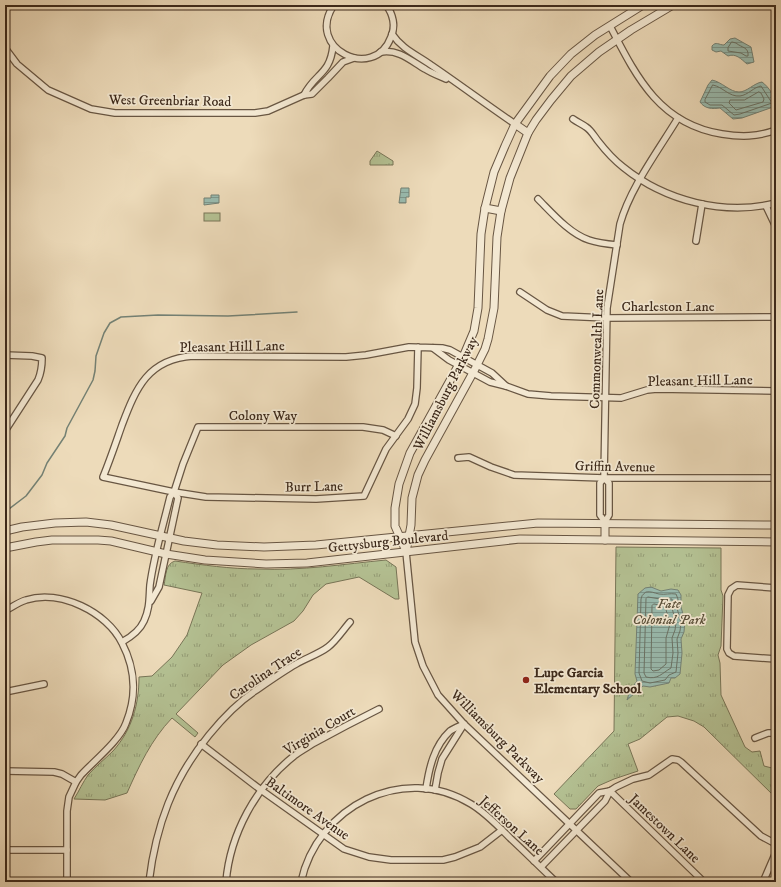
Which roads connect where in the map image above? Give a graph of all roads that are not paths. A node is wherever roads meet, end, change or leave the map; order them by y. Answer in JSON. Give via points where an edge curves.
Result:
{"nodes":[{"id":1,"x":334,"y":5,"type":"edge"},
{"id":2,"x":386,"y":5,"type":"edge"},
{"id":3,"x":392,"y":5,"type":"edge"},
{"id":4,"x":643,"y":5,"type":"edge"},
{"id":5,"x":674,"y":5,"type":"edge"},
{"id":6,"x":391,"y":13,"type":"junction"},
{"id":7,"x":610,"y":26,"type":"junction"},
{"id":8,"x":392,"y":34,"type":"junction"},
{"id":9,"x":617,"y":40,"type":"junction"},
{"id":10,"x":333,"y":46,"type":"junction"},
{"id":11,"x":5,"y":48,"type":"edge"},
{"id":12,"x":380,"y":53,"type":"junction"},
{"id":13,"x":354,"y":58,"type":"junction"},
{"id":14,"x":457,"y":84,"type":"junction"},
{"id":15,"x":304,"y":95,"type":"junction"},
{"id":16,"x":678,"y":118,"type":"junction"},
{"id":17,"x":573,"y":119,"type":"dead end"},
{"id":18,"x":515,"y":124,"type":"junction"},
{"id":19,"x":776,"y":130,"type":"edge"},
{"id":20,"x":528,"y":133,"type":"junction"},
{"id":21,"x":641,"y":179,"type":"junction"},
{"id":22,"x":538,"y":199,"type":"dead end"},
{"id":23,"x":776,"y":203,"type":"edge"},
{"id":24,"x":702,"y":204,"type":"junction"},
{"id":25,"x":766,"y":206,"type":"junction"},
{"id":26,"x":485,"y":208,"type":"junction"},
{"id":27,"x":500,"y":211,"type":"junction"},
{"id":28,"x":776,"y":227,"type":"edge"},
{"id":29,"x":696,"y":241,"type":"dead end"},
{"id":30,"x":616,"y":245,"type":"junction"},
{"id":31,"x":520,"y":292,"type":"dead end"},
{"id":32,"x":776,"y":317,"type":"edge"},
{"id":33,"x":607,"y":318,"type":"junction"},
{"id":34,"x":418,"y":347,"type":"junction"},
{"id":35,"x":433,"y":348,"type":"junction"},
{"id":36,"x":5,"y":355,"type":"edge"},
{"id":37,"x":463,"y":357,"type":"junction"},
{"id":38,"x":458,"y":365,"type":"junction"},
{"id":39,"x":478,"y":365,"type":"junction"},
{"id":40,"x":473,"y":373,"type":"junction"},
{"id":41,"x":506,"y":386,"type":"junction"},
{"id":42,"x":776,"y":391,"type":"edge"},
{"id":43,"x":605,"y":398,"type":"junction"},
{"id":44,"x":5,"y":431,"type":"edge"},
{"id":45,"x":396,"y":436,"type":"junction"},
{"id":46,"x":458,"y":458,"type":"dead end"},
{"id":47,"x":103,"y":477,"type":"joint"},
{"id":48,"x":604,"y":478,"type":"junction"},
{"id":49,"x":776,"y":478,"type":"edge"},
{"id":50,"x":174,"y":492,"type":"junction"},
{"id":51,"x":605,"y":522,"type":"junction"},
{"id":52,"x":776,"y":525,"type":"edge"},
{"id":53,"x":5,"y":531,"type":"edge"},
{"id":54,"x":409,"y":535,"type":"junction"},
{"id":55,"x":161,"y":536,"type":"junction"},
{"id":56,"x":400,"y":536,"type":"junction"},
{"id":57,"x":170,"y":538,"type":"junction"},
{"id":58,"x":605,"y":540,"type":"junction"},
{"id":59,"x":776,"y":542,"type":"edge"},
{"id":60,"x":5,"y":548,"type":"edge"},
{"id":61,"x":157,"y":552,"type":"junction"},
{"id":62,"x":406,"y":552,"type":"junction"},
{"id":63,"x":166,"y":554,"type":"junction"},
{"id":64,"x":776,"y":588,"type":"edge"},
{"id":65,"x":150,"y":603,"type":"junction"},
{"id":66,"x":5,"y":611,"type":"edge"},
{"id":67,"x":350,"y":622,"type":"dead end"},
{"id":68,"x":122,"y":642,"type":"junction"},
{"id":69,"x":776,"y":659,"type":"edge"},
{"id":70,"x":44,"y":684,"type":"dead end"},
{"id":71,"x":5,"y":692,"type":"edge"},
{"id":72,"x":379,"y":709,"type":"dead end"},
{"id":73,"x":464,"y":724,"type":"junction"},
{"id":74,"x":776,"y":733,"type":"edge"},
{"id":75,"x":755,"y":738,"type":"dead end"},
{"id":76,"x":201,"y":744,"type":"junction"},
{"id":77,"x":5,"y":771,"type":"edge"},
{"id":78,"x":76,"y":782,"type":"junction"},
{"id":79,"x":426,"y":789,"type":"junction"},
{"id":80,"x":261,"y":790,"type":"junction"},
{"id":81,"x":435,"y":790,"type":"junction"},
{"id":82,"x":610,"y":791,"type":"junction"},
{"id":83,"x":569,"y":824,"type":"junction"},
{"id":84,"x":502,"y":830,"type":"junction"},
{"id":85,"x":576,"y":830,"type":"junction"},
{"id":86,"x":323,"y":834,"type":"junction"},
{"id":87,"x":776,"y":844,"type":"edge"},
{"id":88,"x":5,"y":850,"type":"edge"},
{"id":89,"x":67,"y":850,"type":"junction"},
{"id":90,"x":776,"y":852,"type":"edge"},
{"id":91,"x":534,"y":861,"type":"junction"},
{"id":92,"x":540,"y":867,"type":"junction"},
{"id":93,"x":67,"y":882,"type":"edge"},
{"id":94,"x":149,"y":882,"type":"edge"},
{"id":95,"x":226,"y":882,"type":"edge"},
{"id":96,"x":301,"y":882,"type":"edge"},
{"id":97,"x":556,"y":882,"type":"edge"},
{"id":98,"x":631,"y":882,"type":"edge"},
{"id":99,"x":704,"y":882,"type":"edge"},
{"id":100,"x":762,"y":882,"type":"edge"}],
"edges":[{"from":1,"to":10,"type":"street","via":[[328,14],[326,25]]},
{"from":2,"to":6,"type":"street"},
{"from":3,"to":6,"type":"street"},
{"from":4,"to":7,"type":"street","name":"Williamsburg Parkway"},
{"from":5,"to":9,"type":"street","name":"Williamsburg Parkway"},
{"from":6,"to":8,"type":"street","via":[[394,23]]},
{"from":7,"to":9,"type":"street"},
{"from":7,"to":18,"type":"street","name":"Williamsburg Parkway","via":[[571,54],[550,76]]},
{"from":8,"to":12,"type":"street","via":[[388,45]]},
{"from":8,"to":14,"type":"street","via":[[403,48],[431,64]]},
{"from":9,"to":16,"type":"street","via":[[647,90],[664,109]]},
{"from":9,"to":20,"type":"street","name":"Williamsburg Parkway","via":[[571,76]]},
{"from":10,"to":13,"type":"street","via":[[341,53]]},
{"from":10,"to":15,"type":"street","name":"West Greenbriar Road","via":[[327,67]]},
{"from":11,"to":15,"type":"street","name":"West Greenbriar Road","via":[[16,64],[48,90],[85,107],[105,112],[255,113],[268,111]]},
{"from":12,"to":13,"type":"street","via":[[369,58]]},
{"from":12,"to":14,"type":"street","via":[[400,54],[426,70]]},
{"from":13,"to":15,"type":"street","name":"West Greenbriar Road","via":[[343,62],[312,94]]},
{"from":14,"to":18,"type":"street"},
{"from":16,"to":19,"type":"street","via":[[697,127],[741,137]]},
{"from":16,"to":21,"type":"street","name":"Commonwealth Lane"},
{"from":17,"to":21,"type":"street","via":[[586,127],[623,167]]},
{"from":18,"to":20,"type":"street"},
{"from":18,"to":26,"type":"street","name":"Williamsburg Parkway","via":[[494,172]]},
{"from":20,"to":27,"type":"street","name":"Williamsburg Parkway"},
{"from":21,"to":24,"type":"street","via":[[658,190]]},
{"from":21,"to":30,"type":"street","name":"Commonwealth Lane","via":[[623,212]]},
{"from":22,"to":30,"type":"street","via":[[578,235],[588,240]]},
{"from":23,"to":25,"type":"street"},
{"from":24,"to":25,"type":"street","via":[[741,208]]},
{"from":24,"to":29,"type":"street"},
{"from":25,"to":28,"type":"street"},
{"from":26,"to":27,"type":"street"},
{"from":26,"to":37,"type":"street","name":"Williamsburg Parkway","via":[[476,324]]},
{"from":27,"to":39,"type":"street","name":"Williamsburg Parkway","via":[[493,319]]},
{"from":30,"to":33,"type":"street","name":"Commonwealth Lane"},
{"from":31,"to":33,"type":"street","name":"Charleston Lane","via":[[547,310],[562,316]]},
{"from":32,"to":33,"type":"street","name":"Charleston Lane"},
{"from":33,"to":43,"type":"street","name":"Commonwealth Lane"},
{"from":34,"to":35,"type":"street","name":"Pleasant Hill Lane"},
{"from":34,"to":45,"type":"street","name":"Burr Lane","via":[[415,404]]},
{"from":34,"to":47,"type":"street","name":"Pleasant Hill Lane","via":[[346,357],[193,356],[165,362],[149,374],[137,390]]},
{"from":35,"to":37,"type":"street","name":"Pleasant Hill Lane","via":[[450,350]]},
{"from":35,"to":38,"type":"street","name":"Pleasant Hill Lane"},
{"from":36,"to":44,"type":"street","via":[[42,358],[38,380]]},
{"from":37,"to":38,"type":"street","name":"Williamsburg Parkway"},
{"from":37,"to":39,"type":"street","name":"Pleasant Hill Lane"},
{"from":38,"to":40,"type":"street","name":"Pleasant Hill Lane"},
{"from":38,"to":56,"type":"street","name":"Williamsburg Parkway","via":[[405,464],[395,508],[395,526]]},
{"from":39,"to":40,"type":"street","name":"Williamsburg Parkway"},
{"from":39,"to":41,"type":"street","name":"Pleasant Hill Lane"},
{"from":40,"to":41,"type":"street","name":"Pleasant Hill Lane","via":[[490,382]]},
{"from":40,"to":54,"type":"street","name":"Williamsburg Parkway","via":[[418,475],[412,498]]},
{"from":41,"to":43,"type":"street","name":"Pleasant Hill Lane","via":[[528,394]]},
{"from":42,"to":43,"type":"street","name":"Pleasant Hill Lane","via":[[657,389],[621,398]]},
{"from":43,"to":48,"type":"street","name":"Commonwealth Lane"},
{"from":45,"to":50,"type":"street","name":"Burr Lane","via":[[364,496],[231,498]]},
{"from":45,"to":50,"type":"street","name":"Colony Way","via":[[383,430],[363,427],[198,427]]},
{"from":46,"to":48,"type":"street","name":"Griffin Avenue","via":[[469,457],[514,475]]},
{"from":47,"to":50,"type":"street","name":"Burr Lane"},
{"from":48,"to":49,"type":"street","name":"Griffin Avenue"},
{"from":48,"to":51,"type":"street","name":"Commonwealth Lane","via":[[600,483],[600,515]]},
{"from":48,"to":51,"type":"street","name":"Commonwealth Lane","via":[[609,483],[609,515]]},
{"from":50,"to":55,"type":"street","name":"Colony Way","via":[[170,497]]},
{"from":50,"to":57,"type":"street","name":"Colony Way","via":[[178,498]]},
{"from":51,"to":52,"type":"street","name":"Gettysburg Boulevard"},
{"from":51,"to":54,"type":"street","name":"Gettysburg Boulevard","via":[[538,523]]},
{"from":51,"to":58,"type":"street"},
{"from":53,"to":55,"type":"street","name":"Gettysburg Boulevard","via":[[47,524],[86,522]]},
{"from":54,"to":56,"type":"street","name":"Gettysburg Boulevard"},
{"from":54,"to":62,"type":"street","name":"Williamsburg Parkway"},
{"from":55,"to":57,"type":"street","name":"Gettysburg Boulevard"},
{"from":55,"to":61,"type":"street","name":"Colony Way"},
{"from":56,"to":57,"type":"street","name":"Gettysburg Boulevard","via":[[316,545],[264,547],[217,545]]},
{"from":56,"to":62,"type":"street","name":"Williamsburg Parkway"},
{"from":57,"to":63,"type":"street","name":"Colony Way"},
{"from":58,"to":59,"type":"street","name":"Gettysburg Boulevard"},
{"from":58,"to":62,"type":"street","name":"Gettysburg Boulevard","via":[[520,539]]},
{"from":60,"to":61,"type":"street","name":"Gettysburg Boulevard","via":[[52,540],[82,539]]},
{"from":61,"to":63,"type":"street","name":"Gettysburg Boulevard"},
{"from":61,"to":65,"type":"street","name":"Colony Way","via":[[150,585]]},
{"from":62,"to":63,"type":"street","name":"Gettysburg Boulevard","via":[[307,563],[266,564],[216,562]]},
{"from":62,"to":73,"type":"street","name":"Williamsburg Parkway","via":[[414,634],[419,658],[438,695]]},
{"from":63,"to":65,"type":"street","name":"Colony Way","via":[[159,588]]},
{"from":64,"to":69,"type":"street","via":[[737,585],[731,589],[728,595],[727,648],[729,653],[736,656]]},
{"from":65,"to":68,"type":"street","name":"Colony Way","via":[[143,623],[131,637]]},
{"from":66,"to":68,"type":"street","via":[[27,599],[40,597],[69,600],[100,616]]},
{"from":67,"to":76,"type":"street","name":"Carolina Trace","via":[[328,647],[294,665],[253,692],[223,718]]},
{"from":68,"to":78,"type":"street","via":[[129,661],[134,692],[126,723],[120,734]]},
{"from":70,"to":71,"type":"street"},
{"from":72,"to":80,"type":"street","name":"Virginia Court","via":[[294,756]]},
{"from":73,"to":79,"type":"street","via":[[451,730],[439,745],[432,760]]},
{"from":73,"to":81,"type":"street","via":[[442,759]]},
{"from":73,"to":83,"type":"street","name":"Williamsburg Parkway"},
{"from":74,"to":75,"type":"street","via":[[768,732]]},
{"from":76,"to":80,"type":"street","name":"Baltimore Avenue"},
{"from":76,"to":94,"type":"street","name":"Carolina Trace","via":[[176,783],[167,805],[158,831]]},
{"from":77,"to":78,"type":"street","via":[[54,772]]},
{"from":78,"to":89,"type":"street","via":[[68,797],[66,810]]},
{"from":79,"to":81,"type":"street","name":"Jefferson Lane"},
{"from":79,"to":86,"type":"street","name":"Jefferson Lane","via":[[402,789],[370,797],[343,813]]},
{"from":80,"to":86,"type":"street","name":"Baltimore Avenue"},
{"from":80,"to":95,"type":"street","name":"Virginia Court","via":[[239,827]]},
{"from":81,"to":84,"type":"street","name":"Jefferson Lane","via":[[471,804]]},
{"from":82,"to":83,"type":"street","via":[[599,793]]},
{"from":82,"to":85,"type":"street","via":[[605,801]]},
{"from":82,"to":87,"type":"street","via":[[675,759],[762,836]]},
{"from":82,"to":99,"type":"street","name":"Jamestown Lane"},
{"from":83,"to":85,"type":"street","name":"Williamsburg Parkway"},
{"from":83,"to":91,"type":"street"},
{"from":84,"to":86,"type":"street","name":"Baltimore Avenue","via":[[480,847],[455,858],[443,860],[391,860],[369,857],[344,849]]},
{"from":84,"to":91,"type":"street","name":"Jefferson Lane"},
{"from":85,"to":92,"type":"street"},
{"from":85,"to":98,"type":"street","name":"Williamsburg Parkway"},
{"from":86,"to":96,"type":"street","name":"Jefferson Lane","via":[[306,862]]},
{"from":88,"to":89,"type":"street"},
{"from":89,"to":93,"type":"street"},
{"from":90,"to":100,"type":"street"},
{"from":91,"to":92,"type":"street","name":"Jefferson Lane"},
{"from":92,"to":97,"type":"street","name":"Jefferson Lane"}]}
